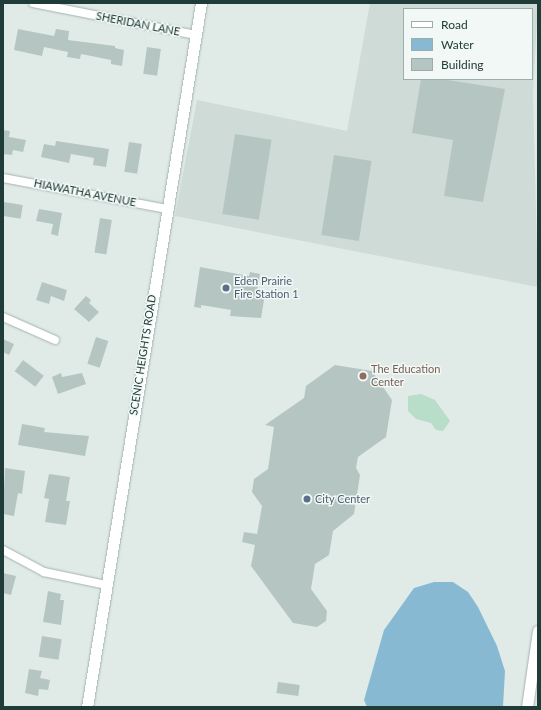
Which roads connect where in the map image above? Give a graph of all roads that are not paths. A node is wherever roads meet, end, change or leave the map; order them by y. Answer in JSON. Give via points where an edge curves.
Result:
{"nodes":[{"id":1,"x":33,"y":3,"type":"edge"},
{"id":2,"x":201,"y":3,"type":"edge"},
{"id":3,"x":196,"y":35,"type":"junction"},
{"id":4,"x":3,"y":178,"type":"edge"},
{"id":5,"x":167,"y":209,"type":"junction"},
{"id":6,"x":3,"y":317,"type":"edge"},
{"id":7,"x":56,"y":340,"type":"dead end"},
{"id":8,"x":3,"y":550,"type":"edge"},
{"id":9,"x":106,"y":585,"type":"junction"},
{"id":10,"x":538,"y":631,"type":"edge"},
{"id":11,"x":87,"y":707,"type":"edge"},
{"id":12,"x":527,"y":707,"type":"edge"}],
"edges":[{"from":1,"to":3,"type":"street","name":"SHERIDAN LANE"},
{"from":2,"to":3,"type":"street","name":"SCENIC HEIGHTS ROAD"},
{"from":3,"to":5,"type":"street","name":"SCENIC HEIGHTS ROAD"},
{"from":4,"to":5,"type":"street","name":"HIAWATHA AVENUE"},
{"from":5,"to":9,"type":"street","name":"SCENIC HEIGHTS ROAD"},
{"from":6,"to":7,"type":"street"},
{"from":8,"to":9,"type":"street","via":[[44,572]]},
{"from":9,"to":11,"type":"street","name":"SCENIC HEIGHTS ROAD"},
{"from":10,"to":12,"type":"street"}]}
